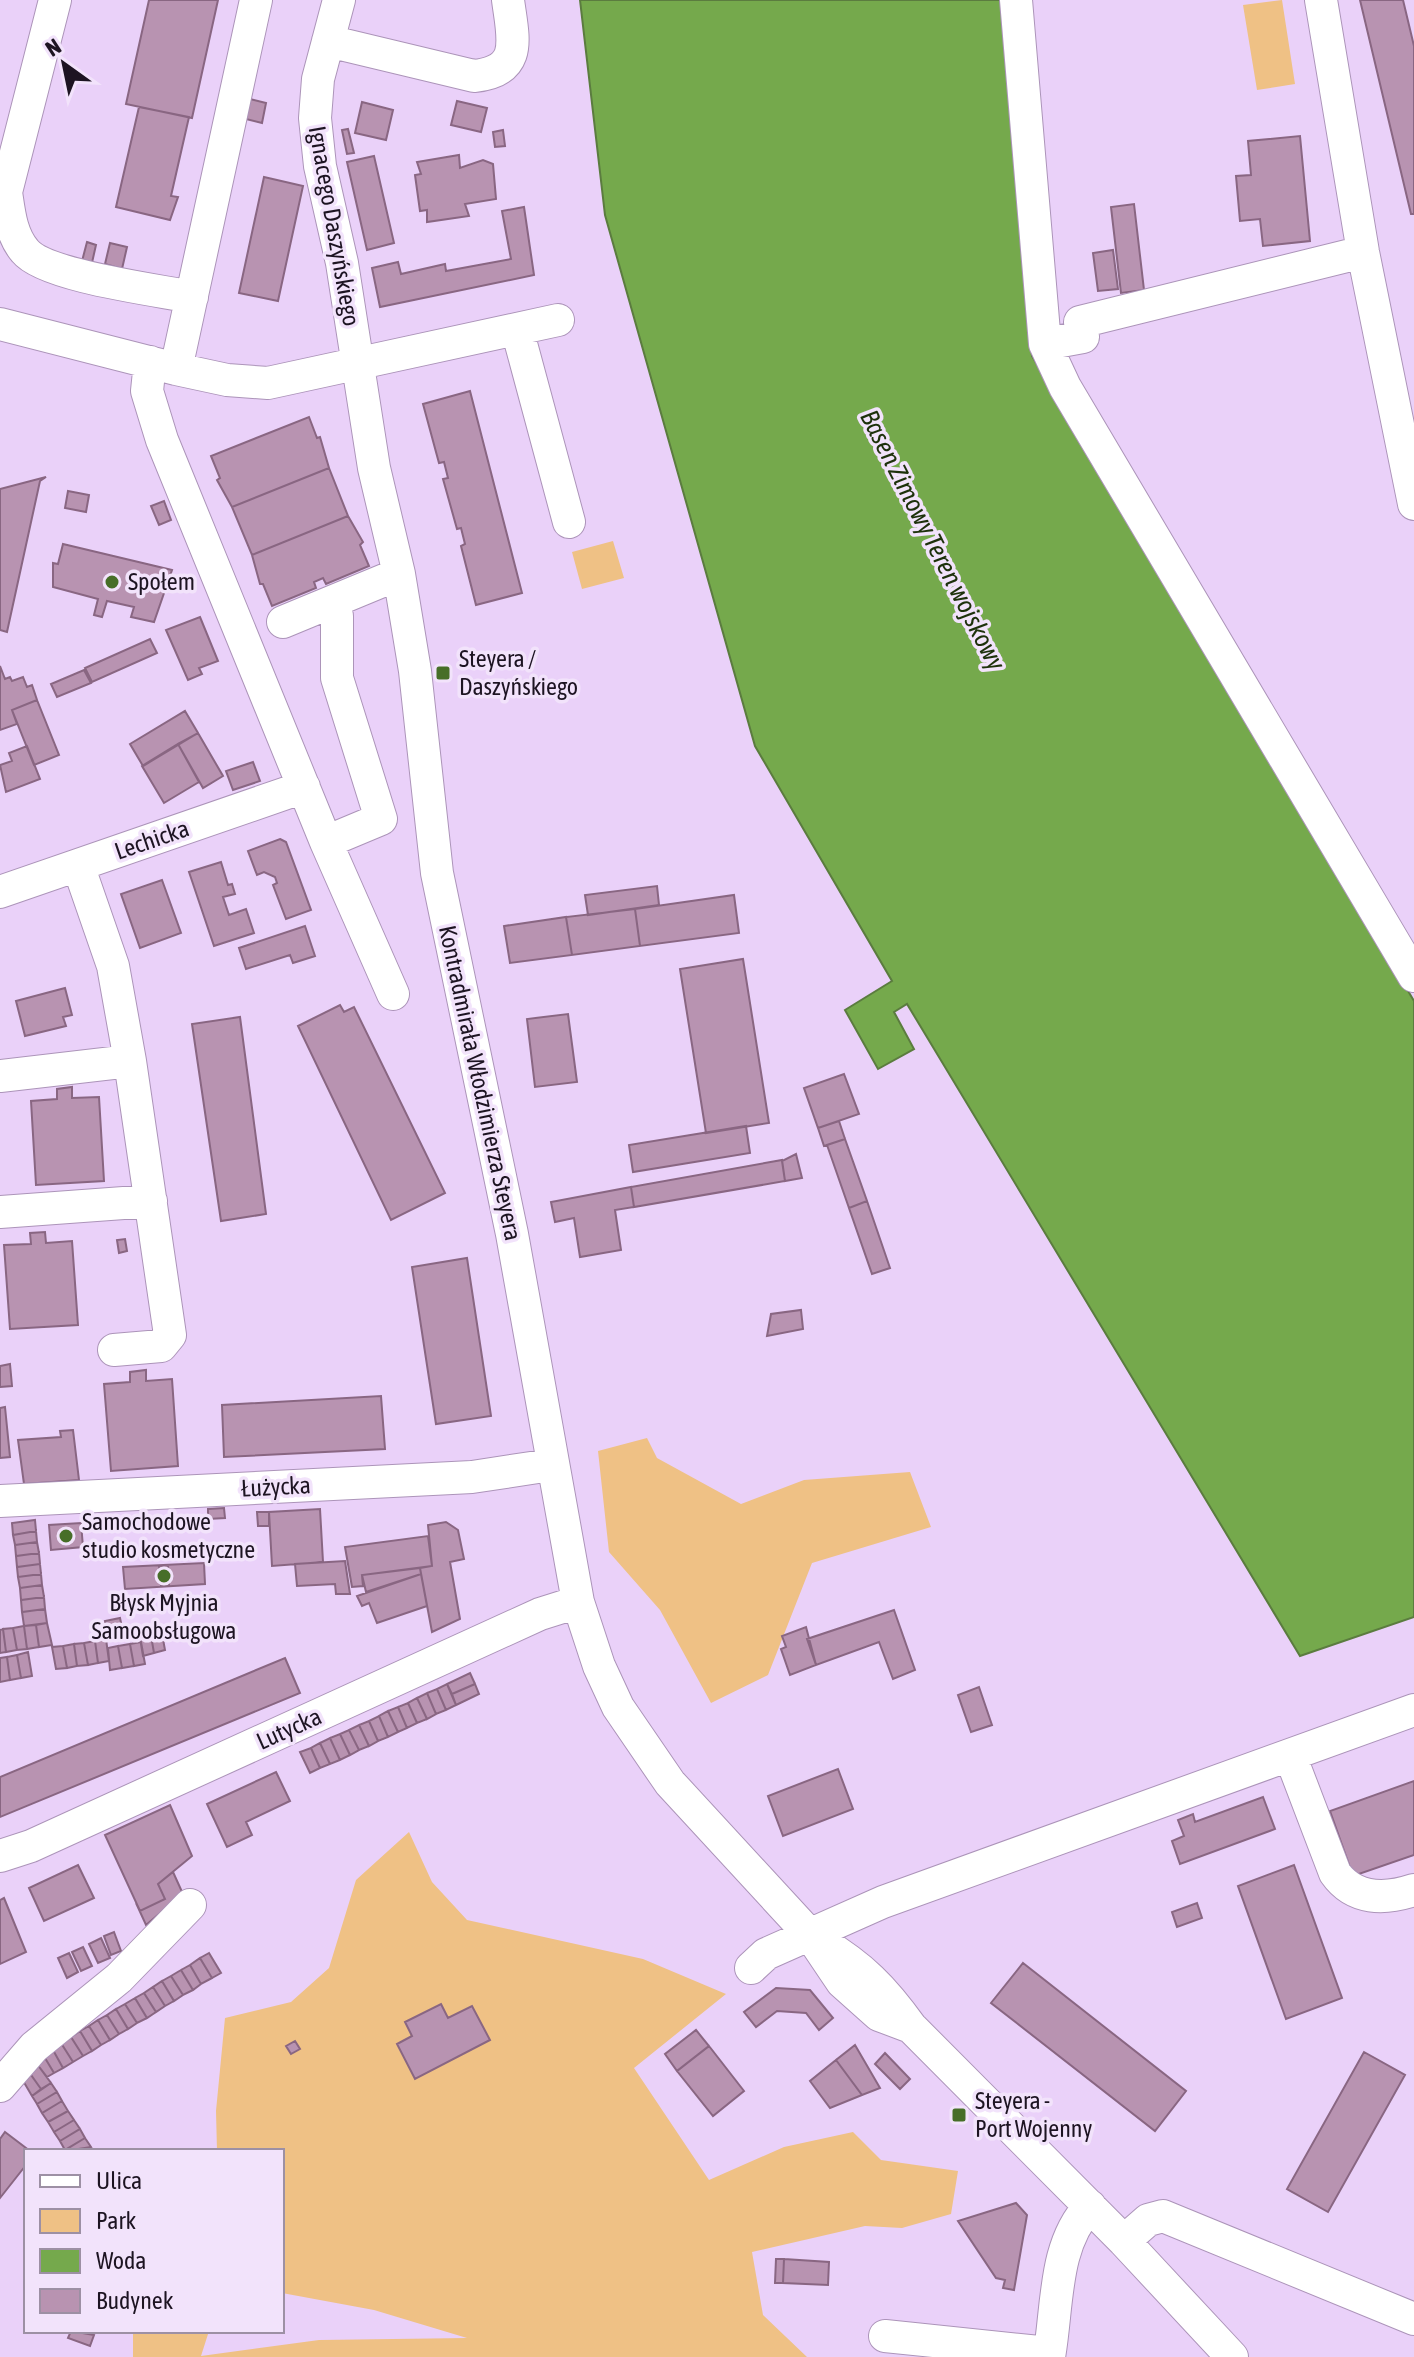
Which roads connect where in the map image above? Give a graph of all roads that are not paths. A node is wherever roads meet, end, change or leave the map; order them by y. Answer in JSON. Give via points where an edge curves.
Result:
{"nodes":[{"id":1,"x":55,"y":0,"type":"edge"},
{"id":2,"x":256,"y":0,"type":"edge"},
{"id":3,"x":339,"y":0,"type":"edge"},
{"id":4,"x":508,"y":0,"type":"edge"},
{"id":5,"x":1016,"y":0,"type":"edge"},
{"id":6,"x":1321,"y":0,"type":"edge"},
{"id":7,"x":328,"y":41,"type":"junction"},
{"id":8,"x":1363,"y":252,"type":"junction"},
{"id":9,"x":192,"y":297,"type":"junction"},
{"id":10,"x":558,"y":320,"type":"dead end"},
{"id":11,"x":0,"y":324,"type":"edge"},
{"id":12,"x":517,"y":329,"type":"junction"},
{"id":13,"x":1045,"y":344,"type":"junction"},
{"id":14,"x":357,"y":364,"type":"junction"},
{"id":15,"x":163,"y":365,"type":"junction"},
{"id":16,"x":1414,"y":504,"type":"edge"},
{"id":17,"x":569,"y":522,"type":"dead end"},
{"id":18,"x":399,"y":574,"type":"junction"},
{"id":19,"x":327,"y":605,"type":"junction"},
{"id":20,"x":283,"y":622,"type":"dead end"},
{"id":21,"x":304,"y":787,"type":"junction"},
{"id":22,"x":326,"y":842,"type":"junction"},
{"id":23,"x":78,"y":865,"type":"junction"},
{"id":24,"x":0,"y":892,"type":"edge"},
{"id":25,"x":1414,"y":976,"type":"edge"},
{"id":26,"x":393,"y":994,"type":"dead end"},
{"id":27,"x":130,"y":1061,"type":"junction"},
{"id":28,"x":0,"y":1076,"type":"edge"},
{"id":29,"x":151,"y":1201,"type":"junction"},
{"id":30,"x":0,"y":1212,"type":"edge"},
{"id":31,"x":114,"y":1350,"type":"dead end"},
{"id":32,"x":551,"y":1465,"type":"junction"},
{"id":33,"x":0,"y":1501,"type":"edge"},
{"id":34,"x":578,"y":1602,"type":"junction"},
{"id":35,"x":1414,"y":1710,"type":"edge"},
{"id":36,"x":1290,"y":1755,"type":"junction"},
{"id":37,"x":0,"y":1856,"type":"edge"},
{"id":38,"x":1414,"y":1890,"type":"edge"},
{"id":39,"x":190,"y":1905,"type":"dead end"},
{"id":40,"x":811,"y":1936,"type":"junction"},
{"id":41,"x":751,"y":1968,"type":"dead end"},
{"id":42,"x":0,"y":2086,"type":"edge"},
{"id":43,"x":1090,"y":2206,"type":"junction"},
{"id":44,"x":1124,"y":2241,"type":"junction"},
{"id":45,"x":1414,"y":2319,"type":"edge"},
{"id":46,"x":885,"y":2336,"type":"dead end"},
{"id":47,"x":1049,"y":2355,"type":"edge"},
{"id":48,"x":1232,"y":2357,"type":"edge"}],
"edges":[{"from":1,"to":9,"type":"street","via":[[6,192],[11,224],[26,253],[54,269]]},
{"from":2,"to":9,"type":"street"},
{"from":3,"to":7,"type":"street","name":"Ignacego Daszyńskiego"},
{"from":4,"to":7,"type":"street","via":[[514,48],[510,60],[486,75]]},
{"from":5,"to":13,"type":"street"},
{"from":6,"to":8,"type":"street"},
{"from":7,"to":14,"type":"street","name":"Ignacego Daszyńskiego","via":[[315,118]]},
{"from":8,"to":13,"type":"street","via":[[1080,322],[1083,337]]},
{"from":8,"to":16,"type":"street"},
{"from":9,"to":15,"type":"street"},
{"from":10,"to":12,"type":"street"},
{"from":11,"to":15,"type":"street"},
{"from":12,"to":14,"type":"street"},
{"from":12,"to":17,"type":"street"},
{"from":13,"to":25,"type":"street","via":[[1073,401]]},
{"from":14,"to":15,"type":"street","via":[[268,383]]},
{"from":14,"to":18,"type":"street","name":"Kontradmirała Włodzimierza Steyera"},
{"from":15,"to":21,"type":"street","via":[[147,391],[162,440]]},
{"from":18,"to":19,"type":"street"},
{"from":18,"to":32,"type":"street","name":"Kontradmirała Włodzimierza Steyera","via":[[437,873],[512,1234]]},
{"from":19,"to":20,"type":"street"},
{"from":19,"to":22,"type":"street","via":[[337,616],[337,678],[381,819]]},
{"from":21,"to":22,"type":"street"},
{"from":21,"to":23,"type":"street","name":"Lechicka"},
{"from":22,"to":26,"type":"street"},
{"from":23,"to":24,"type":"street","name":"Lechicka"},
{"from":23,"to":27,"type":"street","via":[[113,966]]},
{"from":27,"to":28,"type":"street"},
{"from":27,"to":29,"type":"street"},
{"from":29,"to":30,"type":"street"},
{"from":29,"to":31,"type":"street","via":[[170,1335],[161,1346]]},
{"from":32,"to":33,"type":"street","name":"Łużycka","via":[[472,1477]]},
{"from":32,"to":34,"type":"street","name":"Kontradmirała Włodzimierza Steyera"},
{"from":34,"to":37,"type":"street","name":"Lutycka","via":[[540,1614]]},
{"from":34,"to":40,"type":"street","name":"Kontradmirała Włodzimierza Steyera","via":[[604,1678],[643,1747],[686,1802]]},
{"from":35,"to":36,"type":"street"},
{"from":36,"to":38,"type":"street","via":[[1345,1887],[1362,1896],[1397,1896]]},
{"from":36,"to":40,"type":"street","via":[[883,1902]]},
{"from":39,"to":42,"type":"street","via":[[119,1978],[34,2047]]},
{"from":40,"to":41,"type":"street","via":[[766,1954]]},
{"from":40,"to":43,"type":"street","name":"Kontradmirała Włodzimierza Steyera","via":[[859,1965],[884,1989],[911,2027]]},
{"from":43,"to":44,"type":"street","name":"Kontradmirała Włodzimierza Steyera"},
{"from":43,"to":47,"type":"street","via":[[1064,2246]]},
{"from":44,"to":45,"type":"street","via":[[1148,2220],[1163,2216]]},
{"from":44,"to":48,"type":"street","name":"Kontradmirała Włodzimierza Steyera"},
{"from":46,"to":47,"type":"street"}]}
